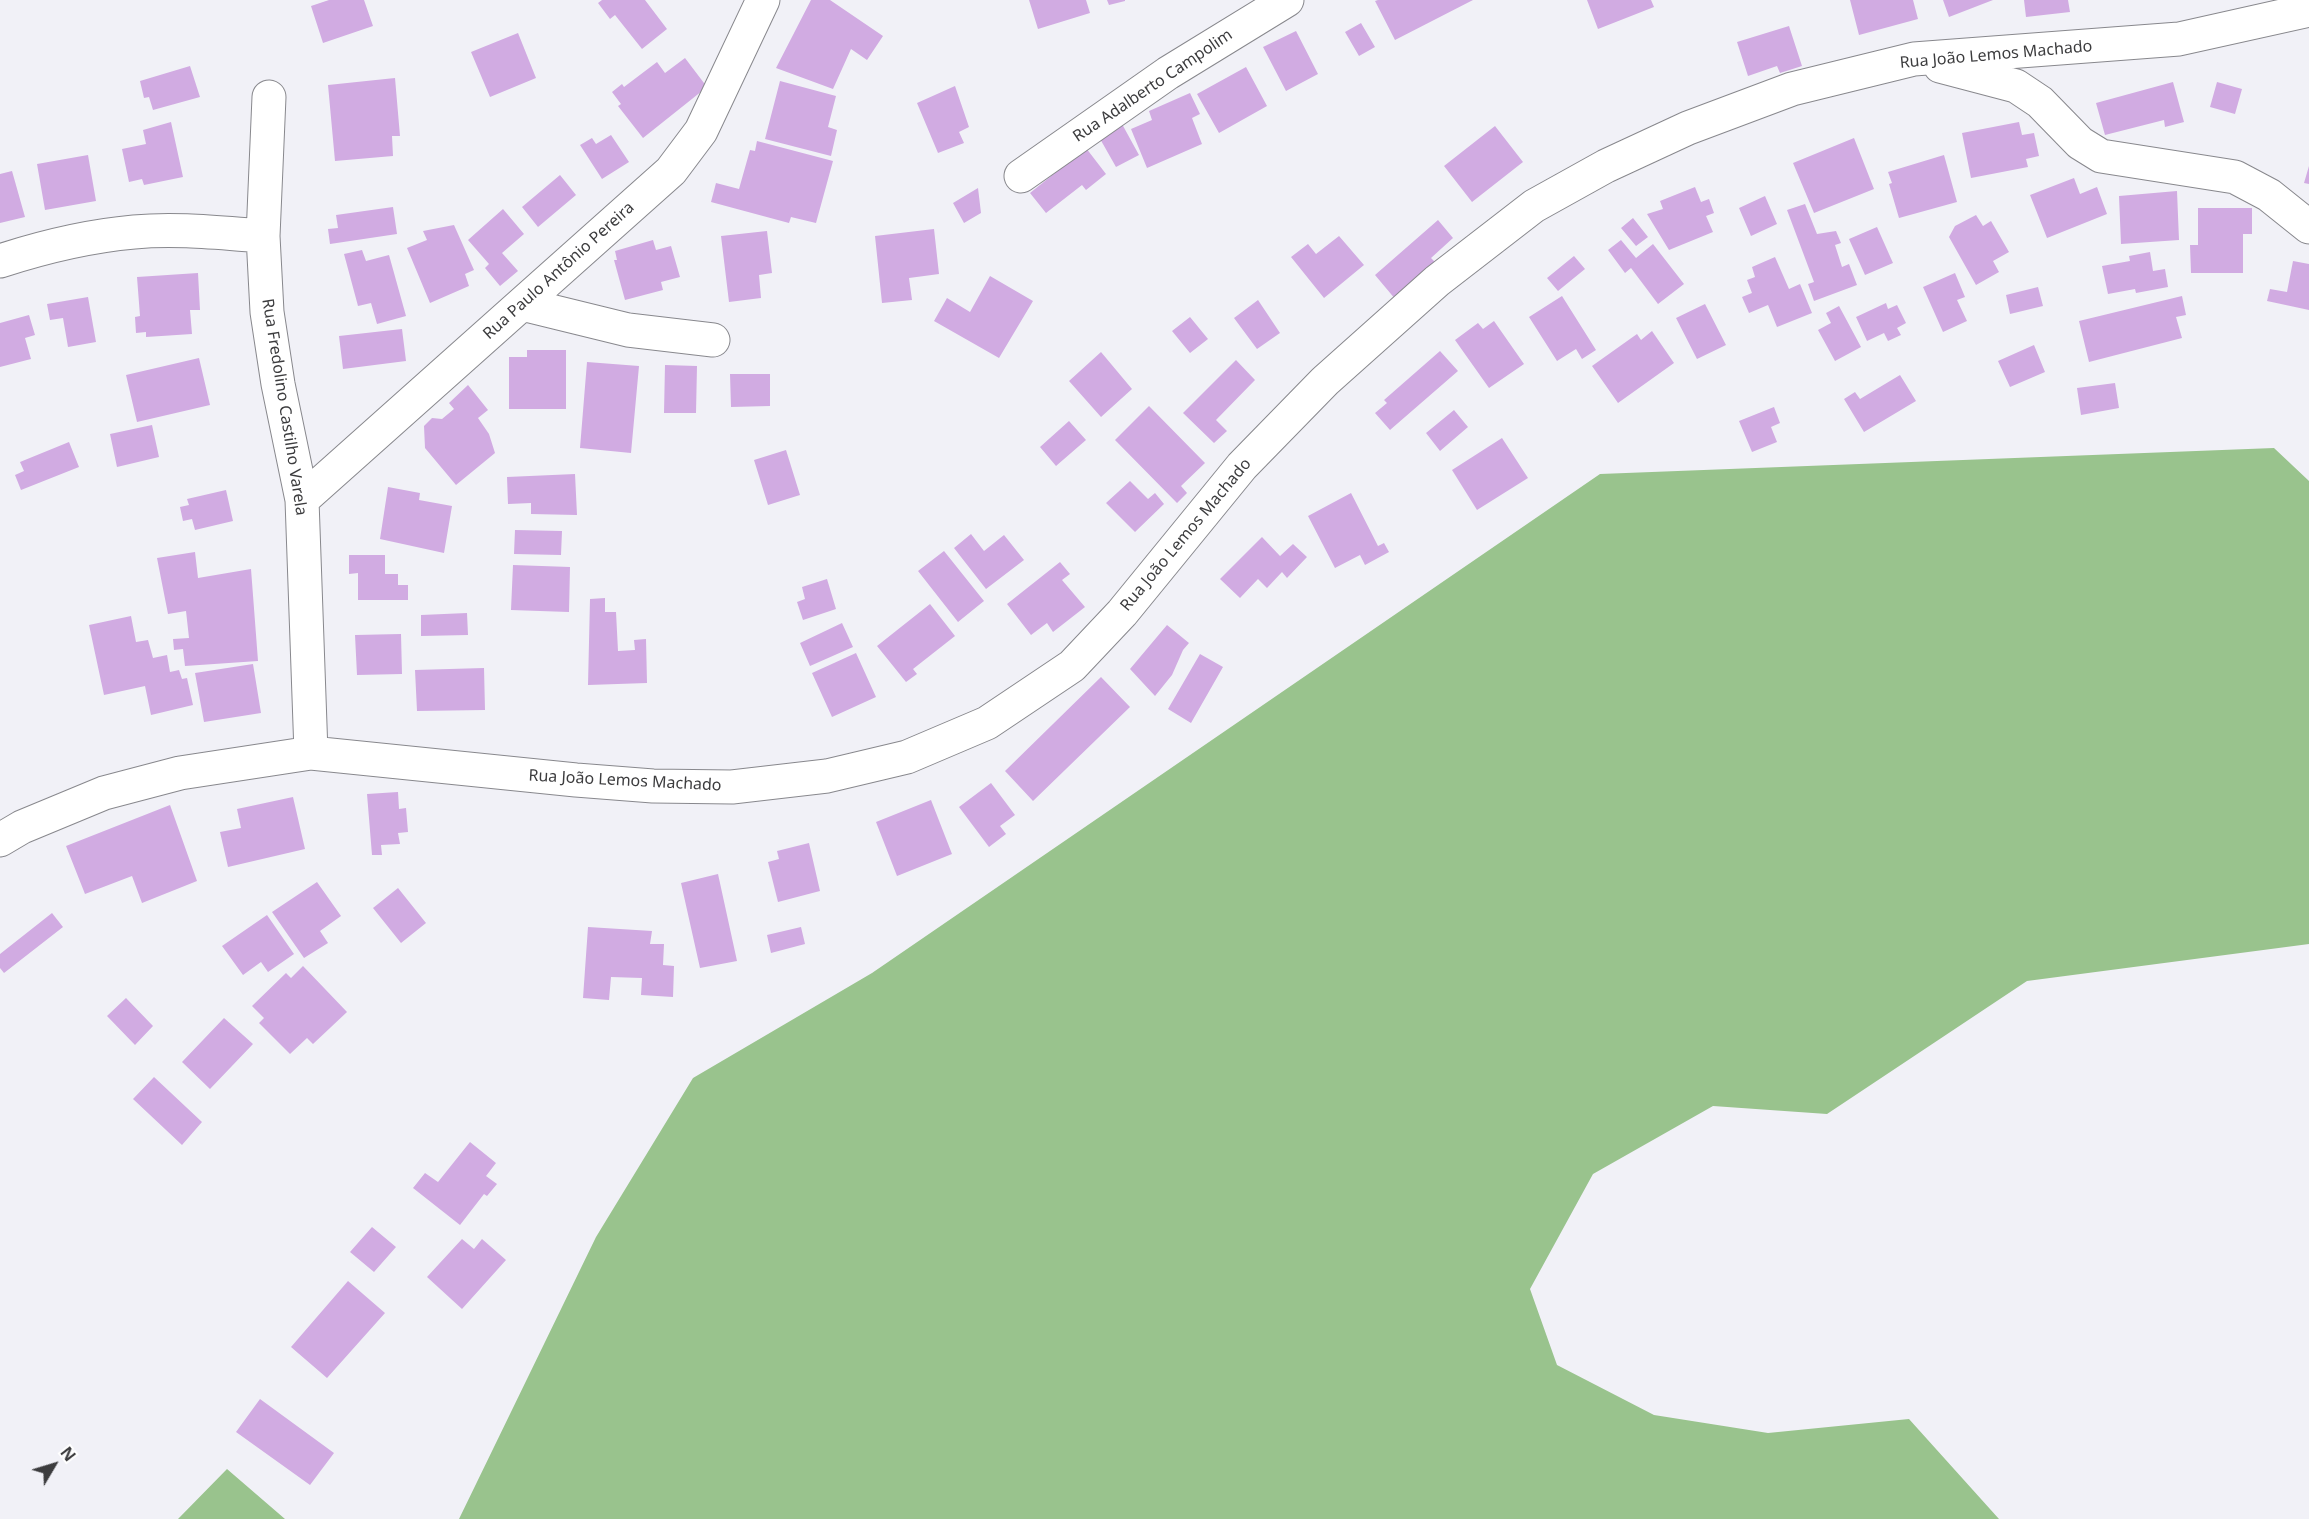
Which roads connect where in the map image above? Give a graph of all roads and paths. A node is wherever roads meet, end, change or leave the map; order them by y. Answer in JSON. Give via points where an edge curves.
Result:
{"nodes":[{"id":1,"x":763,"y":0,"type":"edge"},
{"id":2,"x":1287,"y":0,"type":"edge"},
{"id":3,"x":2309,"y":10,"type":"edge"},
{"id":4,"x":1914,"y":59,"type":"junction"},
{"id":5,"x":269,"y":97,"type":"dead end"},
{"id":6,"x":1021,"y":176,"type":"dead end"},
{"id":7,"x":2309,"y":227,"type":"edge"},
{"id":8,"x":263,"y":236,"type":"junction"},
{"id":9,"x":0,"y":261,"type":"edge"},
{"id":10,"x":522,"y":304,"type":"junction"},
{"id":11,"x":713,"y":340,"type":"dead end"},
{"id":12,"x":302,"y":500,"type":"junction"},
{"id":13,"x":311,"y":753,"type":"junction"},
{"id":14,"x":0,"y":840,"type":"edge"}],
"edges":[{"from":1,"to":10,"type":"street","name":"Rua Paulo Antônio Pereira","via":[[701,131],[687,151],[671,171]]},
{"from":2,"to":6,"type":"street","name":"Rua Adalberto Campolim","via":[[1168,73]]},
{"from":3,"to":4,"type":"street","name":"Rua João Lemos Machado","via":[[2180,39]]},
{"from":4,"to":7,"type":"street","via":[[2016,86],[2040,102],[2080,143],[2101,156],[2235,177],[2269,195]]},
{"from":4,"to":13,"type":"street","name":"Rua João Lemos Machado","via":[[1792,89],[1688,128],[1606,166],[1534,206],[1437,281],[1324,381],[1242,466],[1122,613],[1072,666],[987,723],[907,757],[827,776],[732,787],[576,780]]},
{"from":5,"to":8,"type":"street","name":"Rua Fredolino Castilho Varela"},
{"from":8,"to":9,"type":"street","via":[[134,232],[79,240]]},
{"from":8,"to":12,"type":"street","name":"Rua Fredolino Castilho Varela","via":[[267,312]]},
{"from":10,"to":11,"type":"street","via":[[628,330]]},
{"from":10,"to":12,"type":"street","name":"Rua Paulo Antônio Pereira"},
{"from":12,"to":13,"type":"street","name":"Rua Fredolino Castilho Varela"},
{"from":13,"to":14,"type":"street","name":"Rua João Lemos Machado","via":[[180,773],[104,793]]}]}
